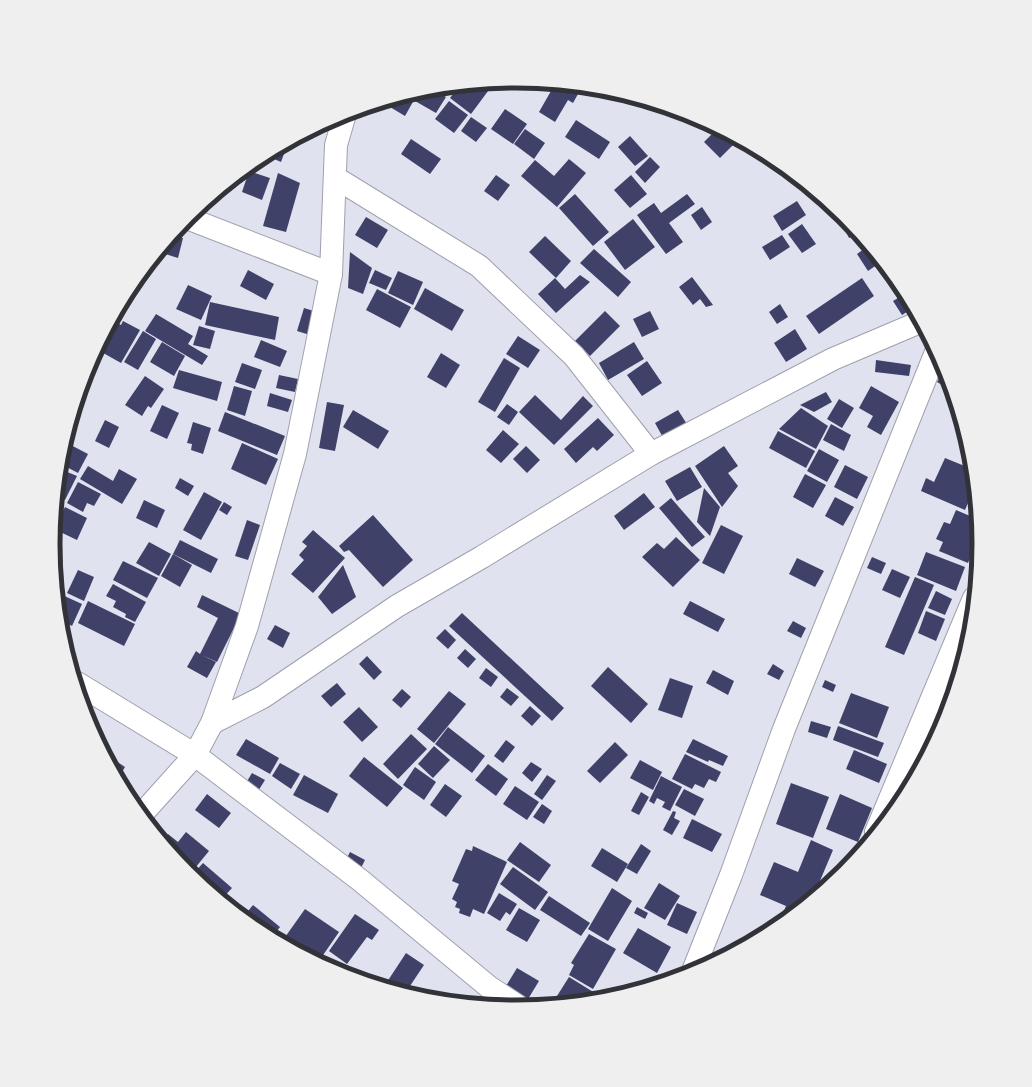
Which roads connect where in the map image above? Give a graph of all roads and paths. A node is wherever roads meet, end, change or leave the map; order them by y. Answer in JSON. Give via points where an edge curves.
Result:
{"nodes":[{"id":1,"x":343,"y":121,"type":"edge"},
{"id":2,"x":336,"y":178,"type":"junction"},
{"id":3,"x":194,"y":221,"type":"edge"},
{"id":4,"x":331,"y":274,"type":"junction"},
{"id":5,"x":915,"y":324,"type":"edge"},
{"id":6,"x":933,"y":360,"type":"edge"},
{"id":7,"x":651,"y":454,"type":"junction"},
{"id":8,"x":965,"y":620,"type":"edge"},
{"id":9,"x":83,"y":687,"type":"edge"},
{"id":10,"x":212,"y":724,"type":"junction"},
{"id":11,"x":195,"y":755,"type":"junction"},
{"id":12,"x":893,"y":800,"type":"edge"},
{"id":13,"x":146,"y":810,"type":"edge"},
{"id":14,"x":696,"y":963,"type":"edge"},
{"id":15,"x":508,"y":1000,"type":"edge"}],
"edges":[{"from":1,"to":2,"type":"street","via":[[336,145]]},
{"from":2,"to":4,"type":"street"},
{"from":2,"to":7,"type":"street","via":[[479,266],[574,356]]},
{"from":3,"to":4,"type":"street"},
{"from":4,"to":10,"type":"street","via":[[295,454],[247,626]]},
{"from":5,"to":7,"type":"street","via":[[832,359]]},
{"from":6,"to":14,"type":"street","via":[[784,729],[731,875]]},
{"from":7,"to":10,"type":"street","via":[[482,558],[397,606],[263,697]]},
{"from":8,"to":12,"type":"street"},
{"from":9,"to":11,"type":"street"},
{"from":10,"to":11,"type":"street"},
{"from":11,"to":13,"type":"street"},
{"from":11,"to":15,"type":"street","via":[[360,880],[489,987]]}]}
